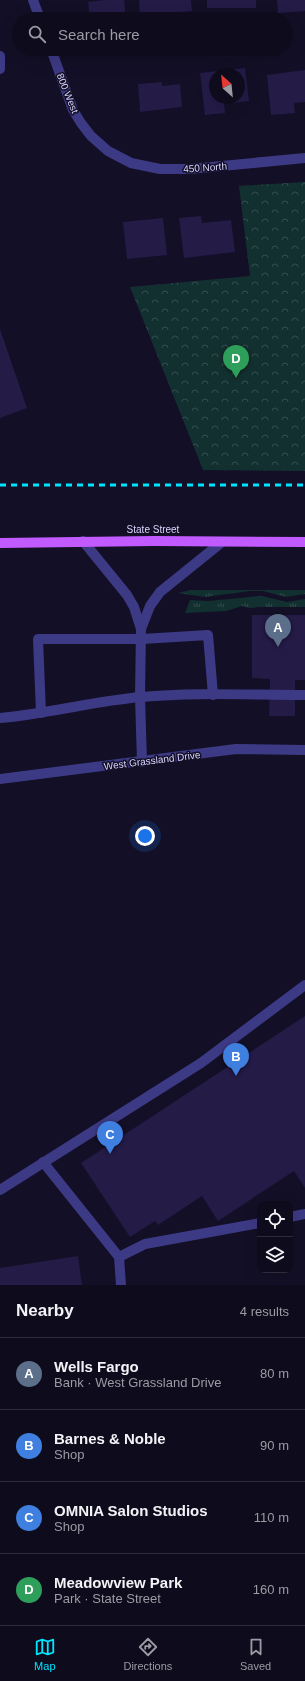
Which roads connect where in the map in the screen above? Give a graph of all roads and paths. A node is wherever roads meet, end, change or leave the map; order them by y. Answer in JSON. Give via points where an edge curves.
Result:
{"nodes":[{"id":1,"x":33,"y":0,"type":"edge"},
{"id":2,"x":37,"y":12,"type":"edge"},
{"id":3,"x":0,"y":56,"type":"edge"},
{"id":4,"x":53,"y":56,"type":"edge"},
{"id":5,"x":0,"y":70,"type":"edge"},
{"id":6,"x":108,"y":151,"type":"joint"},
{"id":7,"x":305,"y":158,"type":"edge"},
{"id":8,"x":83,"y":541,"type":"junction"},
{"id":9,"x":222,"y":542,"type":"junction"},
{"id":10,"x":305,"y":542,"type":"edge"},
{"id":11,"x":0,"y":543,"type":"edge"},
{"id":12,"x":142,"y":634,"type":"junction"},
{"id":13,"x":214,"y":695,"type":"junction"},
{"id":14,"x":305,"y":695,"type":"edge"},
{"id":15,"x":140,"y":697,"type":"junction"},
{"id":16,"x":41,"y":713,"type":"junction"},
{"id":17,"x":0,"y":718,"type":"edge"},
{"id":18,"x":305,"y":750,"type":"edge"},
{"id":19,"x":142,"y":762,"type":"junction"},
{"id":20,"x":0,"y":779,"type":"edge"},
{"id":21,"x":305,"y":985,"type":"edge"},
{"id":22,"x":44,"y":1162,"type":"junction"},
{"id":23,"x":0,"y":1190,"type":"edge"},
{"id":24,"x":305,"y":1214,"type":"edge"},
{"id":25,"x":293,"y":1216,"type":"edge"},
{"id":26,"x":257,"y":1223,"type":"edge"},
{"id":27,"x":119,"y":1257,"type":"junction"},
{"id":28,"x":121,"y":1285,"type":"edge"}],
"edges":[{"from":1,"to":2,"type":"street"},
{"from":3,"to":5,"type":"street"},
{"from":4,"to":6,"type":"street","name":"800 West","via":[[73,110],[91,136]]},
{"from":6,"to":7,"type":"street","name":"450 North","via":[[131,163],[160,168],[190,169]]},
{"from":8,"to":9,"type":"main road","name":"State Street"},
{"from":8,"to":11,"type":"main road","name":"State Street"},
{"from":8,"to":12,"type":"street","via":[[127,595],[134,607]]},
{"from":9,"to":10,"type":"main road","name":"State Street"},
{"from":9,"to":12,"type":"street","via":[[160,592],[150,606]]},
{"from":12,"to":13,"type":"street","via":[[208,635]]},
{"from":12,"to":15,"type":"street"},
{"from":12,"to":16,"type":"street","via":[[38,639]]},
{"from":13,"to":14,"type":"street"},
{"from":13,"to":15,"type":"street"},
{"from":15,"to":16,"type":"street"},
{"from":15,"to":19,"type":"street"},
{"from":16,"to":17,"type":"street"},
{"from":18,"to":19,"type":"street","name":"West Grassland Drive","via":[[236,749]]},
{"from":19,"to":20,"type":"street","name":"West Grassland Drive"},
{"from":21,"to":22,"type":"street","via":[[201,1063]]},
{"from":22,"to":23,"type":"street"},
{"from":22,"to":27,"type":"street"},
{"from":24,"to":25,"type":"street"},
{"from":26,"to":27,"type":"street","via":[[145,1244]]},
{"from":27,"to":28,"type":"street"}]}
